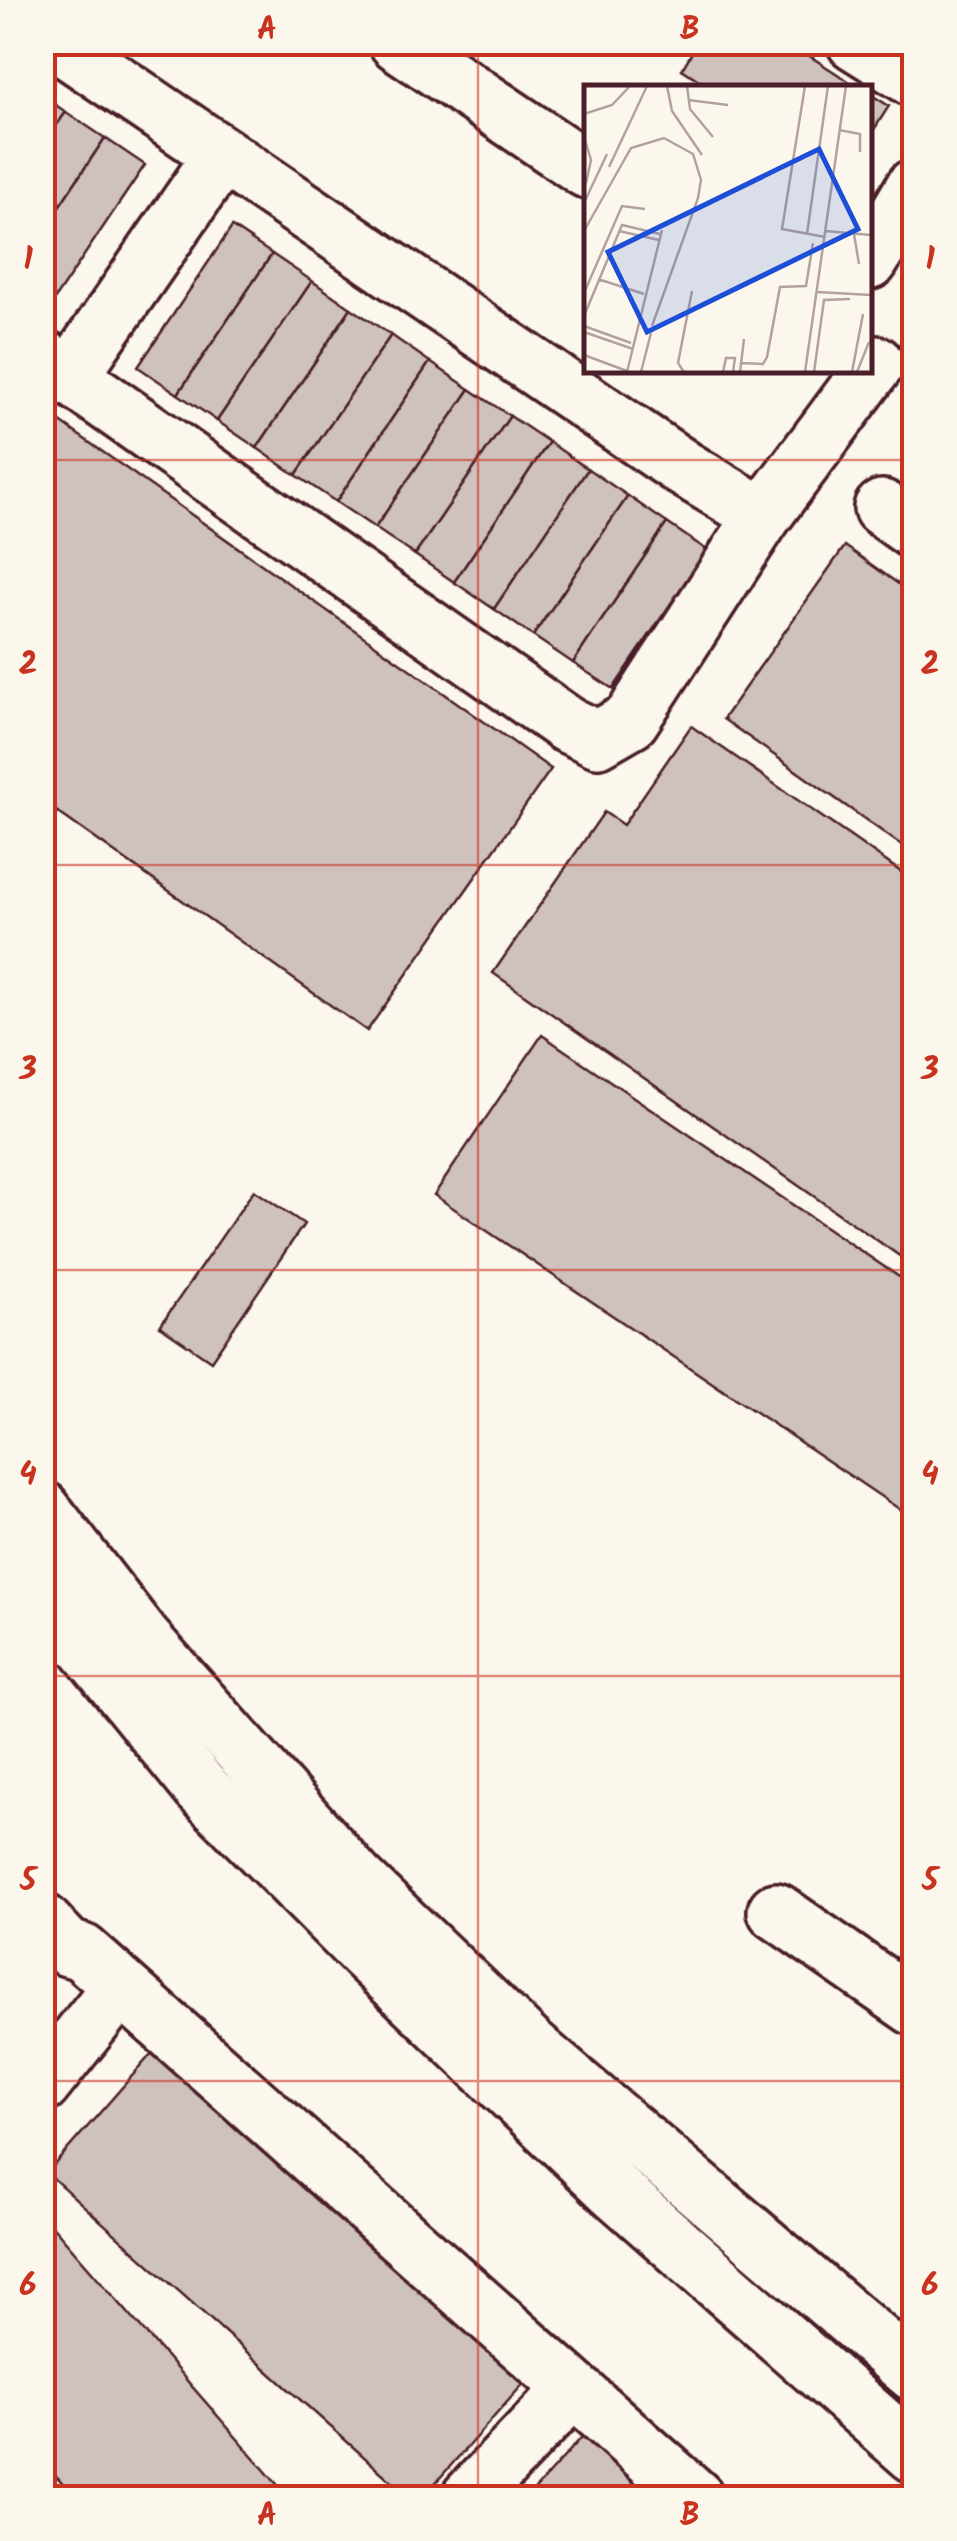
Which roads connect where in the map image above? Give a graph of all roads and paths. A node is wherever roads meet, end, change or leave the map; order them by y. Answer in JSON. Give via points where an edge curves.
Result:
{"nodes":[{"id":1,"x":56,"y":42,"type":"edge"},
{"id":2,"x":397,"y":42,"type":"edge"},
{"id":3,"x":855,"y":42,"type":"edge"},
{"id":4,"x":914,"y":79,"type":"edge"},
{"id":5,"x":222,"y":155,"type":"junction"},
{"id":6,"x":584,"y":168,"type":"edge"},
{"id":7,"x":914,"y":187,"type":"edge"},
{"id":8,"x":872,"y":257,"type":"edge"},
{"id":9,"x":56,"y":366,"type":"edge"},
{"id":10,"x":886,"y":371,"type":"edge"},
{"id":11,"x":763,"y":516,"type":"junction"},
{"id":12,"x":42,"y":1509,"type":"edge"},
{"id":13,"x":42,"y":1593,"type":"edge"},
{"id":14,"x":776,"y":1911,"type":"dead end"},
{"id":15,"x":51,"y":1946,"type":"edge"},
{"id":16,"x":120,"y":1988,"type":"junction"},
{"id":17,"x":914,"y":2007,"type":"edge"},
{"id":18,"x":42,"y":2085,"type":"edge"},
{"id":19,"x":914,"y":2373,"type":"edge"},
{"id":20,"x":572,"y":2390,"type":"junction"},
{"id":21,"x":914,"y":2454,"type":"edge"},
{"id":22,"x":469,"y":2498,"type":"edge"},
{"id":23,"x":696,"y":2498,"type":"edge"}],
"edges":[{"from":1,"to":5,"type":"main road"},
{"from":2,"to":6,"type":"main road"},
{"from":3,"to":4,"type":"main road"},
{"from":5,"to":9,"type":"main road"},
{"from":5,"to":11,"type":"main road"},
{"from":7,"to":8,"type":"main road"},
{"from":9,"to":11,"type":"main road","via":[[566,724],[598,739],[630,720]]},
{"from":10,"to":11,"type":"main road"},
{"from":12,"to":19,"type":"main road","via":[[142,1639],[356,1879],[532,2048]]},
{"from":13,"to":21,"type":"main road","via":[[200,1786],[365,1953],[614,2190]]},
{"from":14,"to":17,"type":"main road"},
{"from":15,"to":16,"type":"main road","via":[[82,1952]]},
{"from":16,"to":18,"type":"main road"},
{"from":16,"to":20,"type":"main road"},
{"from":20,"to":22,"type":"main road"},
{"from":20,"to":23,"type":"main road"}]}
